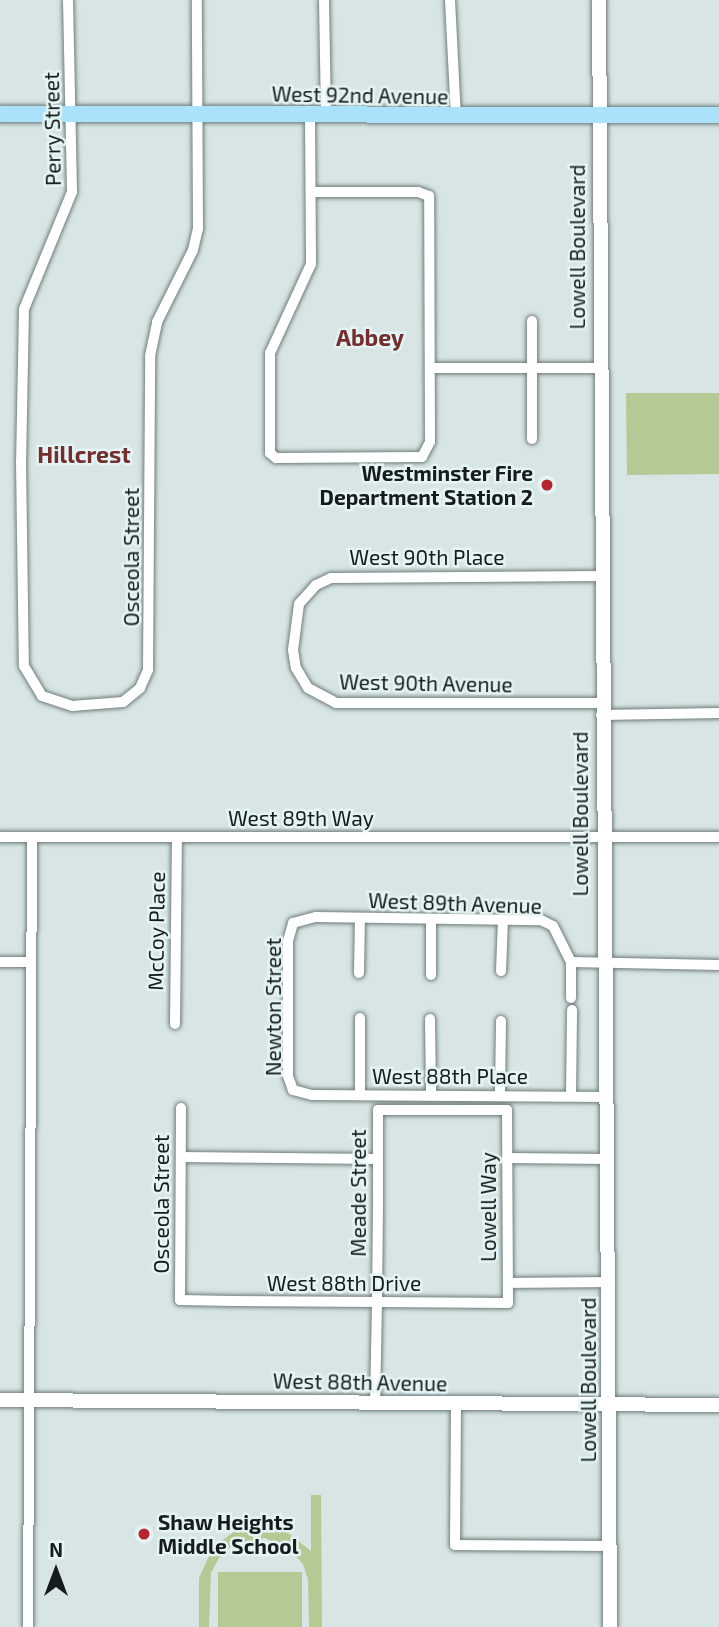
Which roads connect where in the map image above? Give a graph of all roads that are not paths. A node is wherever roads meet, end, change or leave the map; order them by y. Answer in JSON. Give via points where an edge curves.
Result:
{"nodes":[{"id":1,"x":68,"y":0,"type":"edge"},
{"id":2,"x":197,"y":0,"type":"edge"},
{"id":3,"x":324,"y":0,"type":"edge"},
{"id":4,"x":450,"y":0,"type":"edge"},
{"id":5,"x":598,"y":0,"type":"edge"},
{"id":6,"x":0,"y":114,"type":"edge"},
{"id":7,"x":70,"y":114,"type":"junction"},
{"id":8,"x":199,"y":114,"type":"junction"},
{"id":9,"x":318,"y":115,"type":"junction"},
{"id":10,"x":598,"y":115,"type":"junction"},
{"id":11,"x":719,"y":115,"type":"edge"},
{"id":12,"x":456,"y":118,"type":"junction"},
{"id":13,"x":313,"y":192,"type":"junction"},
{"id":14,"x":532,"y":321,"type":"dead end"},
{"id":15,"x":430,"y":368,"type":"junction"},
{"id":16,"x":599,"y":368,"type":"junction"},
{"id":17,"x":532,"y":369,"type":"junction"},
{"id":18,"x":532,"y":439,"type":"dead end"},
{"id":19,"x":600,"y":576,"type":"junction"},
{"id":20,"x":293,"y":638,"type":"joint"},
{"id":21,"x":90,"y":706,"type":"joint"},
{"id":22,"x":601,"y":709,"type":"junction"},
{"id":23,"x":719,"y":713,"type":"edge"},
{"id":24,"x":601,"y":836,"type":"junction"},
{"id":25,"x":0,"y":837,"type":"edge"},
{"id":26,"x":719,"y":837,"type":"edge"},
{"id":27,"x":32,"y":838,"type":"junction"},
{"id":28,"x":177,"y":838,"type":"junction"},
{"id":29,"x":359,"y":918,"type":"junction"},
{"id":30,"x":431,"y":919,"type":"junction"},
{"id":31,"x":503,"y":920,"type":"junction"},
{"id":32,"x":293,"y":923,"type":"joint"},
{"id":33,"x":0,"y":962,"type":"edge"},
{"id":34,"x":31,"y":962,"type":"junction"},
{"id":35,"x":572,"y":962,"type":"junction"},
{"id":36,"x":606,"y":964,"type":"junction"},
{"id":37,"x":719,"y":965,"type":"edge"},
{"id":38,"x":501,"y":971,"type":"dead end"},
{"id":39,"x":359,"y":973,"type":"dead end"},
{"id":40,"x":431,"y":975,"type":"dead end"},
{"id":41,"x":571,"y":998,"type":"dead end"},
{"id":42,"x":572,"y":1010,"type":"dead end"},
{"id":43,"x":359,"y":1018,"type":"dead end"},
{"id":44,"x":430,"y":1019,"type":"dead end"},
{"id":45,"x":501,"y":1021,"type":"dead end"},
{"id":46,"x":175,"y":1024,"type":"dead end"},
{"id":47,"x":293,"y":1090,"type":"joint"},
{"id":48,"x":500,"y":1094,"type":"junction"},
{"id":49,"x":360,"y":1095,"type":"junction"},
{"id":50,"x":431,"y":1095,"type":"junction"},
{"id":51,"x":571,"y":1096,"type":"junction"},
{"id":52,"x":608,"y":1097,"type":"junction"},
{"id":53,"x":181,"y":1108,"type":"dead end"},
{"id":54,"x":378,"y":1110,"type":"joint"},
{"id":55,"x":181,"y":1157,"type":"junction"},
{"id":56,"x":507,"y":1158,"type":"junction"},
{"id":57,"x":378,"y":1159,"type":"junction"},
{"id":58,"x":608,"y":1159,"type":"junction"},
{"id":59,"x":608,"y":1282,"type":"junction"},
{"id":60,"x":508,"y":1283,"type":"junction"},
{"id":61,"x":180,"y":1300,"type":"joint"},
{"id":62,"x":377,"y":1302,"type":"junction"},
{"id":63,"x":508,"y":1303,"type":"joint"},
{"id":64,"x":0,"y":1400,"type":"edge"},
{"id":65,"x":29,"y":1400,"type":"junction"},
{"id":66,"x":375,"y":1403,"type":"junction"},
{"id":67,"x":456,"y":1404,"type":"junction"},
{"id":68,"x":609,"y":1405,"type":"junction"},
{"id":69,"x":719,"y":1405,"type":"edge"},
{"id":70,"x":610,"y":1546,"type":"junction"},
{"id":71,"x":28,"y":1627,"type":"edge"},
{"id":72,"x":610,"y":1627,"type":"edge"}],
"edges":[{"from":1,"to":7,"type":"street","name":"Perry Street"},
{"from":2,"to":8,"type":"street","name":"Osceola Street"},
{"from":3,"to":9,"type":"street"},
{"from":4,"to":12,"type":"street"},
{"from":5,"to":10,"type":"street","name":"Lowell Boulevard"},
{"from":6,"to":7,"type":"main road","name":"West 92nd Avenue"},
{"from":7,"to":8,"type":"main road","name":"West 92nd Avenue"},
{"from":7,"to":21,"type":"street","name":"Perry Street","via":[[70,205],[27,298],[22,325],[23,659],[30,682],[42,696],[55,703]]},
{"from":8,"to":9,"type":"main road","name":"West 92nd Avenue"},
{"from":8,"to":21,"type":"street","name":"Osceola Street","via":[[195,241],[157,322],[149,356],[148,670],[129,698]]},
{"from":9,"to":12,"type":"main road","name":"West 92nd Avenue"},
{"from":9,"to":13,"type":"street"},
{"from":10,"to":11,"type":"main road","name":"West 92nd Avenue"},
{"from":10,"to":12,"type":"main road","name":"West 92nd Avenue"},
{"from":10,"to":16,"type":"street","name":"Lowell Boulevard"},
{"from":13,"to":15,"type":"street","via":[[426,194],[431,202]]},
{"from":13,"to":15,"type":"street","via":[[311,264],[270,353],[272,456],[427,454]]},
{"from":14,"to":17,"type":"street"},
{"from":15,"to":17,"type":"street"},
{"from":16,"to":17,"type":"street"},
{"from":16,"to":19,"type":"street","name":"Lowell Boulevard"},
{"from":17,"to":18,"type":"street"},
{"from":19,"to":20,"type":"street","name":"West 90th Place","via":[[331,578],[303,596]]},
{"from":19,"to":22,"type":"street","name":"Lowell Boulevard"},
{"from":20,"to":22,"type":"street","name":"West 90th Avenue","via":[[293,659],[301,679],[317,695],[336,703]]},
{"from":22,"to":23,"type":"street","name":"West 90th Avenue"},
{"from":22,"to":24,"type":"street","name":"Lowell Boulevard"},
{"from":24,"to":26,"type":"street","name":"West 89th Way"},
{"from":24,"to":28,"type":"street","name":"West 89th Way"},
{"from":24,"to":36,"type":"street","name":"Lowell Boulevard"},
{"from":25,"to":27,"type":"street","name":"West 89th Way"},
{"from":27,"to":28,"type":"street","name":"West 89th Way"},
{"from":27,"to":34,"type":"street"},
{"from":28,"to":46,"type":"street","name":"McCoy Place"},
{"from":29,"to":30,"type":"street","name":"West 89th Avenue"},
{"from":29,"to":32,"type":"street","name":"West 89th Avenue","via":[[316,917]]},
{"from":29,"to":39,"type":"street"},
{"from":30,"to":31,"type":"street","name":"West 89th Avenue"},
{"from":30,"to":40,"type":"street"},
{"from":31,"to":35,"type":"street","name":"West 89th Avenue","via":[[541,920],[553,926]]},
{"from":31,"to":38,"type":"street"},
{"from":32,"to":47,"type":"street","name":"Newton Street","via":[[288,941],[288,1076]]},
{"from":33,"to":34,"type":"street"},
{"from":34,"to":65,"type":"street"},
{"from":35,"to":36,"type":"street"},
{"from":35,"to":41,"type":"street"},
{"from":36,"to":37,"type":"street"},
{"from":36,"to":52,"type":"street","name":"Lowell Boulevard"},
{"from":42,"to":51,"type":"street"},
{"from":43,"to":49,"type":"street"},
{"from":44,"to":50,"type":"street"},
{"from":45,"to":48,"type":"street"},
{"from":47,"to":49,"type":"street","name":"West 88th Place","via":[[312,1095]]},
{"from":48,"to":50,"type":"street","name":"West 88th Place"},
{"from":48,"to":51,"type":"street","name":"West 88th Place"},
{"from":49,"to":50,"type":"street","name":"West 88th Place"},
{"from":51,"to":52,"type":"street","name":"West 88th Place"},
{"from":52,"to":58,"type":"street","name":"Lowell Boulevard"},
{"from":53,"to":55,"type":"street","name":"Osceola Street"},
{"from":54,"to":56,"type":"street","name":"Lowell Way","via":[[507,1110]]},
{"from":54,"to":57,"type":"street","name":"Meade Street"},
{"from":55,"to":57,"type":"street"},
{"from":55,"to":61,"type":"street","name":"Osceola Street"},
{"from":56,"to":58,"type":"street"},
{"from":56,"to":60,"type":"street","name":"Lowell Way"},
{"from":57,"to":62,"type":"street","name":"Meade Street"},
{"from":58,"to":59,"type":"street","name":"Lowell Boulevard"},
{"from":59,"to":60,"type":"street"},
{"from":59,"to":68,"type":"street","name":"Lowell Boulevard"},
{"from":60,"to":63,"type":"street","name":"Lowell Way"},
{"from":61,"to":62,"type":"street","name":"West 88th Drive"},
{"from":62,"to":63,"type":"street","name":"West 88th Drive"},
{"from":62,"to":66,"type":"street","name":"Meade Street"},
{"from":64,"to":65,"type":"street","name":"West 88th Avenue"},
{"from":65,"to":66,"type":"street","name":"West 88th Avenue"},
{"from":65,"to":71,"type":"street"},
{"from":66,"to":67,"type":"street","name":"West 88th Avenue"},
{"from":67,"to":68,"type":"street","name":"West 88th Avenue"},
{"from":67,"to":70,"type":"street","via":[[455,1545]]},
{"from":68,"to":69,"type":"street","name":"West 88th Avenue"},
{"from":68,"to":70,"type":"street","name":"Lowell Boulevard"},
{"from":70,"to":72,"type":"street","name":"Lowell Boulevard"}]}
